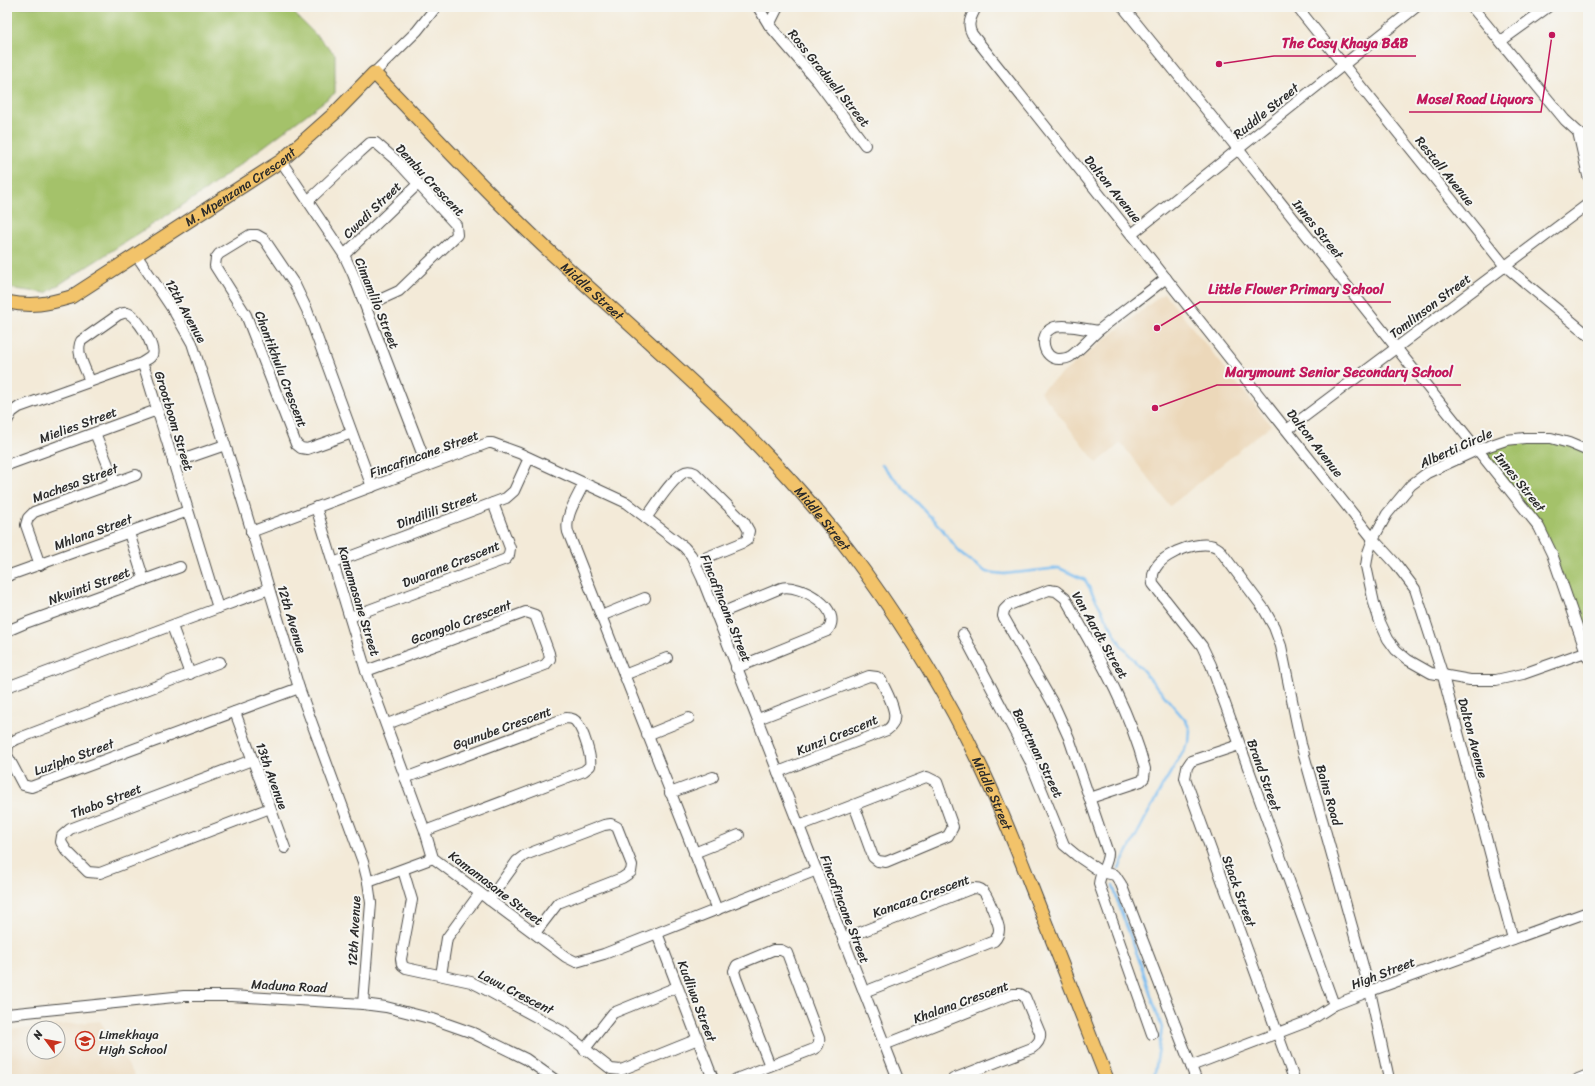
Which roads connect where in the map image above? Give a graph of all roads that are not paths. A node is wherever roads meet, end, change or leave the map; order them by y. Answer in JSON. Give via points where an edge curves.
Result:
{"nodes":[{"id":1,"x":436,"y":7,"type":"edge"},
{"id":2,"x":758,"y":7,"type":"edge"},
{"id":3,"x":778,"y":7,"type":"edge"},
{"id":4,"x":976,"y":7,"type":"edge"},
{"id":5,"x":1122,"y":7,"type":"edge"},
{"id":6,"x":1297,"y":7,"type":"edge"},
{"id":7,"x":1416,"y":7,"type":"edge"},
{"id":8,"x":1472,"y":7,"type":"edge"},
{"id":9,"x":1548,"y":7,"type":"edge"},
{"id":10,"x":769,"y":25,"type":"junction"},
{"id":11,"x":1501,"y":41,"type":"junction"},
{"id":12,"x":1344,"y":65,"type":"junction"},
{"id":13,"x":374,"y":73,"type":"junction"},
{"id":14,"x":1578,"y":132,"type":"junction"},
{"id":15,"x":1588,"y":139,"type":"edge"},
{"id":16,"x":866,"y":145,"type":"dead end"},
{"id":17,"x":1238,"y":150,"type":"junction"},
{"id":18,"x":281,"y":161,"type":"junction"},
{"id":19,"x":1588,"y":176,"type":"edge"},
{"id":20,"x":418,"y":184,"type":"junction"},
{"id":21,"x":308,"y":201,"type":"junction"},
{"id":22,"x":1588,"y":204,"type":"edge"},
{"id":23,"x":1132,"y":234,"type":"junction"},
{"id":24,"x":344,"y":255,"type":"junction"},
{"id":25,"x":137,"y":256,"type":"junction"},
{"id":26,"x":1505,"y":266,"type":"junction"},
{"id":27,"x":1166,"y":278,"type":"junction"},
{"id":28,"x":7,"y":302,"type":"edge"},
{"id":29,"x":366,"y":306,"type":"junction"},
{"id":30,"x":1098,"y":331,"type":"junction"},
{"id":31,"x":1588,"y":334,"type":"edge"},
{"id":32,"x":1396,"y":348,"type":"junction"},
{"id":33,"x":142,"y":363,"type":"junction"},
{"id":34,"x":90,"y":381,"type":"junction"},
{"id":35,"x":157,"y":410,"type":"junction"},
{"id":36,"x":7,"y":421,"type":"edge"},
{"id":37,"x":1288,"y":429,"type":"junction"},
{"id":38,"x":95,"y":433,"type":"junction"},
{"id":39,"x":352,"y":433,"type":"junction"},
{"id":40,"x":225,"y":445,"type":"junction"},
{"id":41,"x":1477,"y":450,"type":"junction"},
{"id":42,"x":1588,"y":451,"type":"edge"},
{"id":43,"x":529,"y":458,"type":"junction"},
{"id":44,"x":173,"y":463,"type":"junction"},
{"id":45,"x":7,"y":465,"type":"edge"},
{"id":46,"x":427,"y":466,"type":"junction"},
{"id":47,"x":136,"y":475,"type":"dead end"},
{"id":48,"x":115,"y":482,"type":"junction"},
{"id":49,"x":584,"y":483,"type":"junction"},
{"id":50,"x":372,"y":487,"type":"junction"},
{"id":51,"x":493,"y":503,"type":"junction"},
{"id":52,"x":316,"y":507,"type":"junction"},
{"id":53,"x":188,"y":511,"type":"junction"},
{"id":54,"x":646,"y":518,"type":"junction"},
{"id":55,"x":251,"y":532,"type":"junction"},
{"id":56,"x":129,"y":533,"type":"junction"},
{"id":57,"x":1373,"y":538,"type":"junction"},
{"id":58,"x":695,"y":562,"type":"junction"},
{"id":59,"x":333,"y":563,"type":"junction"},
{"id":60,"x":40,"y":565,"type":"junction"},
{"id":61,"x":180,"y":567,"type":"dead end"},
{"id":62,"x":1156,"y":567,"type":"joint"},
{"id":63,"x":7,"y":576,"type":"edge"},
{"id":64,"x":144,"y":580,"type":"junction"},
{"id":65,"x":269,"y":589,"type":"junction"},
{"id":66,"x":645,"y":598,"type":"dead end"},
{"id":67,"x":218,"y":608,"type":"junction"},
{"id":68,"x":716,"y":614,"type":"junction"},
{"id":69,"x":601,"y":616,"type":"junction"},
{"id":70,"x":350,"y":617,"type":"junction"},
{"id":71,"x":172,"y":626,"type":"junction"},
{"id":72,"x":7,"y":631,"type":"edge"},
{"id":73,"x":963,"y":634,"type":"dead end"},
{"id":74,"x":1587,"y":654,"type":"edge"},
{"id":75,"x":667,"y":658,"type":"dead end"},
{"id":76,"x":220,"y":662,"type":"dead end"},
{"id":77,"x":736,"y":668,"type":"junction"},
{"id":78,"x":366,"y":671,"type":"junction"},
{"id":79,"x":190,"y":674,"type":"junction"},
{"id":80,"x":624,"y":675,"type":"junction"},
{"id":81,"x":1443,"y":676,"type":"junction"},
{"id":82,"x":7,"y":686,"type":"edge"},
{"id":83,"x":299,"y":688,"type":"junction"},
{"id":84,"x":235,"y":712,"type":"junction"},
{"id":85,"x":689,"y":718,"type":"dead end"},
{"id":86,"x":758,"y":719,"type":"junction"},
{"id":87,"x":386,"y":724,"type":"junction"},
{"id":88,"x":647,"y":735,"type":"junction"},
{"id":89,"x":1239,"y":745,"type":"junction"},
{"id":90,"x":252,"y":760,"type":"junction"},
{"id":91,"x":778,"y":772,"type":"junction"},
{"id":92,"x":713,"y":777,"type":"dead end"},
{"id":93,"x":406,"y":778,"type":"junction"},
{"id":94,"x":670,"y":793,"type":"junction"},
{"id":95,"x":1090,"y":798,"type":"junction"},
{"id":96,"x":854,"y":805,"type":"junction"},
{"id":97,"x":270,"y":808,"type":"junction"},
{"id":98,"x":799,"y":826,"type":"junction"},
{"id":99,"x":425,"y":831,"type":"junction"},
{"id":100,"x":739,"y":835,"type":"dead end"},
{"id":101,"x":285,"y":848,"type":"dead end"},
{"id":102,"x":694,"y":853,"type":"junction"},
{"id":103,"x":433,"y":858,"type":"junction"},
{"id":104,"x":403,"y":870,"type":"junction"},
{"id":105,"x":817,"y":870,"type":"junction"},
{"id":106,"x":1101,"y":872,"type":"junction"},
{"id":107,"x":368,"y":882,"type":"junction"},
{"id":108,"x":480,"y":893,"type":"junction"},
{"id":109,"x":489,"y":900,"type":"junction"},
{"id":110,"x":717,"y":910,"type":"junction"},
{"id":111,"x":1588,"y":912,"type":"edge"},
{"id":112,"x":535,"y":933,"type":"junction"},
{"id":113,"x":657,"y":933,"type":"junction"},
{"id":114,"x":843,"y":939,"type":"junction"},
{"id":115,"x":1513,"y":939,"type":"junction"},
{"id":116,"x":441,"y":975,"type":"junction"},
{"id":117,"x":677,"y":987,"type":"junction"},
{"id":118,"x":1370,"y":991,"type":"junction"},
{"id":119,"x":864,"y":992,"type":"junction"},
{"id":120,"x":363,"y":1004,"type":"junction"},
{"id":121,"x":1334,"y":1005,"type":"junction"},
{"id":122,"x":7,"y":1014,"type":"edge"},
{"id":123,"x":1277,"y":1033,"type":"junction"},
{"id":124,"x":1152,"y":1034,"type":"dead end"},
{"id":125,"x":698,"y":1039,"type":"junction"},
{"id":126,"x":884,"y":1045,"type":"junction"},
{"id":127,"x":584,"y":1050,"type":"junction"},
{"id":128,"x":770,"y":1066,"type":"junction"},
{"id":129,"x":1191,"y":1066,"type":"junction"},
{"id":130,"x":1588,"y":1075,"type":"edge"},
{"id":131,"x":554,"y":1079,"type":"edge"},
{"id":132,"x":713,"y":1079,"type":"edge"},
{"id":133,"x":736,"y":1079,"type":"edge"},
{"id":134,"x":898,"y":1079,"type":"edge"},
{"id":135,"x":952,"y":1079,"type":"edge"},
{"id":136,"x":1107,"y":1079,"type":"edge"},
{"id":137,"x":1196,"y":1079,"type":"edge"},
{"id":138,"x":1294,"y":1079,"type":"edge"},
{"id":139,"x":1389,"y":1079,"type":"edge"},
{"id":140,"x":1578,"y":1079,"type":"edge"}],
"edges":[{"from":1,"to":13,"type":"street","name":"M. Mpenzana Crescent"},
{"from":2,"to":10,"type":"street","name":"Ross Gradwell Street"},
{"from":3,"to":10,"type":"street"},
{"from":4,"to":23,"type":"street","name":"Dalton Avenue","via":[[969,23],[975,37]]},
{"from":5,"to":17,"type":"street","name":"Innes Street"},
{"from":6,"to":12,"type":"street","name":"Restall Avenue"},
{"from":7,"to":12,"type":"street","name":"Ruddle Street"},
{"from":8,"to":11,"type":"street"},
{"from":9,"to":11,"type":"street"},
{"from":10,"to":16,"type":"street","name":"Ross Gradwell Street","via":[[818,82]]},
{"from":11,"to":14,"type":"street","via":[[1560,114]]},
{"from":12,"to":17,"type":"street","name":"Ruddle Street"},
{"from":12,"to":26,"type":"street","name":"Restall Avenue"},
{"from":13,"to":18,"type":"main road","name":"M. Mpenzana Crescent"},
{"from":13,"to":136,"type":"main road","name":"Middle Street","via":[[559,260],[743,429],[798,488],[862,568],[914,643],[979,762]]},
{"from":14,"to":15,"type":"street"},
{"from":14,"to":19,"type":"street"},
{"from":17,"to":23,"type":"street","name":"Ruddle Street"},
{"from":17,"to":32,"type":"street","name":"Innes Street"},
{"from":18,"to":21,"type":"street","name":"Cimamlilo Street"},
{"from":18,"to":25,"type":"main road","name":"M. Mpenzana Crescent"},
{"from":20,"to":21,"type":"street","name":"Dembu Crescent","via":[[380,145],[370,143]]},
{"from":20,"to":24,"type":"street","name":"Cwadi Street"},
{"from":20,"to":29,"type":"street","name":"Dembu Crescent","via":[[454,220],[457,235],[399,291]]},
{"from":21,"to":24,"type":"street","name":"Cimamlilo Street"},
{"from":22,"to":26,"type":"street","name":"Tomlinson Street"},
{"from":23,"to":27,"type":"street","name":"Dalton Avenue"},
{"from":24,"to":29,"type":"street","name":"Cimamlilo Street"},
{"from":25,"to":28,"type":"main road","name":"M. Mpenzana Crescent","via":[[71,297],[45,305]]},
{"from":25,"to":40,"type":"street","name":"12th Avenue","via":[[192,343]]},
{"from":26,"to":31,"type":"street","name":"Restall Avenue"},
{"from":26,"to":32,"type":"street","name":"Tomlinson Street"},
{"from":27,"to":30,"type":"street"},
{"from":27,"to":37,"type":"street","name":"Dalton Avenue"},
{"from":29,"to":46,"type":"street","name":"Cimamlilo Street"},
{"from":30,"to":30,"type":"street","via":[[1053,328],[1044,337],[1044,347],[1050,356],[1058,359],[1067,358]]},
{"from":32,"to":37,"type":"street","name":"Tomlinson Street"},
{"from":32,"to":41,"type":"street","name":"Innes Street"},
{"from":33,"to":34,"type":"street","name":"Grootboom Street"},
{"from":33,"to":34,"type":"street","via":[[150,358],[152,347],[132,316],[123,313],[87,335],[79,343],[79,352]]},
{"from":33,"to":35,"type":"street","name":"Grootboom Street"},
{"from":34,"to":36,"type":"street","name":"Grootboom Street","via":[[19,407],[12,412]]},
{"from":35,"to":38,"type":"street","name":"Mielies Street"},
{"from":35,"to":44,"type":"street","name":"Grootboom Street"},
{"from":37,"to":57,"type":"street","name":"Dalton Avenue"},
{"from":38,"to":45,"type":"street","name":"Mielies Street"},
{"from":38,"to":48,"type":"street"},
{"from":39,"to":39,"type":"street","name":"Chantikhulu Crescent","via":[[296,285],[264,239],[250,235],[220,254],[216,258],[215,266],[253,330],[296,444],[309,449]]},
{"from":39,"to":50,"type":"street","name":"Chantikhulu Crescent"},
{"from":40,"to":44,"type":"street"},
{"from":40,"to":55,"type":"street","name":"12th Avenue"},
{"from":41,"to":42,"type":"street","name":"Alberti Circle","via":[[1506,440],[1535,437],[1569,443]]},
{"from":41,"to":57,"type":"street","name":"Alberti Circle","via":[[1418,478],[1392,506]]},
{"from":41,"to":74,"type":"street","name":"Innes Street","via":[[1543,534]]},
{"from":43,"to":46,"type":"street","name":"Fincafincane Street","via":[[488,443]]},
{"from":43,"to":49,"type":"street","name":"Fincafincane Street"},
{"from":43,"to":51,"type":"street","name":"Dindilili Street","via":[[513,492]]},
{"from":44,"to":53,"type":"street","name":"Grootboom Street"},
{"from":46,"to":50,"type":"street","name":"Fincafincane Street"},
{"from":47,"to":48,"type":"street","name":"Machesa Street"},
{"from":48,"to":60,"type":"street","name":"Machesa Street","via":[[30,515],[26,526]]},
{"from":49,"to":54,"type":"street","name":"Fincafincane Street","via":[[627,503]]},
{"from":49,"to":69,"type":"street","via":[[567,528]]},
{"from":50,"to":52,"type":"street","name":"Fincafincane Street"},
{"from":51,"to":59,"type":"street","name":"Dindilili Street"},
{"from":51,"to":70,"type":"street","name":"Dwarane Crescent","via":[[510,548],[506,559]]},
{"from":52,"to":55,"type":"street","name":"Fincafincane Street"},
{"from":52,"to":59,"type":"street","name":"Kamamasane Street"},
{"from":53,"to":56,"type":"street","name":"Mhlana Street"},
{"from":53,"to":67,"type":"street","name":"Grootboom Street"},
{"from":54,"to":58,"type":"street","name":"Fincafincane Street","via":[[684,546]]},
{"from":54,"to":58,"type":"street","via":[[682,474],[687,471],[695,473],[744,522],[749,531],[747,540],[742,544]]},
{"from":55,"to":65,"type":"street","name":"12th Avenue"},
{"from":56,"to":60,"type":"street","name":"Mhlana Street"},
{"from":56,"to":64,"type":"street"},
{"from":57,"to":81,"type":"street","name":"Dalton Avenue","via":[[1415,588]]},
{"from":57,"to":81,"type":"street","name":"Alberti Circle","via":[[1366,566],[1374,603],[1386,634],[1396,650],[1408,660],[1431,673]]},
{"from":58,"to":68,"type":"street","name":"Fincafincane Street"},
{"from":59,"to":70,"type":"street","name":"Kamamasane Street"},
{"from":60,"to":63,"type":"street","name":"Mhlana Street"},
{"from":61,"to":64,"type":"street","name":"Nkwinti Street"},
{"from":62,"to":89,"type":"street","name":"Brand Street","via":[[1152,576],[1153,584],[1207,654]]},
{"from":62,"to":118,"type":"street","name":"Bains Road","via":[[1181,549],[1203,544],[1216,547],[1264,609],[1277,634],[1301,744]]},
{"from":64,"to":72,"type":"street","name":"Nkwinti Street"},
{"from":65,"to":67,"type":"street"},
{"from":65,"to":83,"type":"street","name":"12th Avenue"},
{"from":66,"to":69,"type":"street"},
{"from":67,"to":71,"type":"street"},
{"from":68,"to":77,"type":"street","name":"Fincafincane Street"},
{"from":68,"to":77,"type":"street","via":[[781,588],[791,587],[820,600],[831,618],[827,631]]},
{"from":69,"to":80,"type":"street"},
{"from":70,"to":78,"type":"street","name":"Kamamasane Street"},
{"from":71,"to":79,"type":"street"},
{"from":71,"to":82,"type":"street"},
{"from":73,"to":106,"type":"street","name":"Baartman Street","via":[[1030,761],[1062,842],[1066,848]]},
{"from":74,"to":81,"type":"street","name":"Alberti Circle","via":[[1508,679],[1483,681]]},
{"from":75,"to":80,"type":"street"},
{"from":76,"to":79,"type":"street","name":"Luzipho Street"},
{"from":77,"to":86,"type":"street","name":"Fincafincane Street"},
{"from":78,"to":87,"type":"street","name":"Kamamasane Street"},
{"from":78,"to":87,"type":"street","name":"Gcongolo Crescent","via":[[526,612],[535,615],[550,653],[550,659],[545,665]]},
{"from":79,"to":84,"type":"street","name":"Luzipho Street","via":[[30,733],[8,744],[7,755],[22,782],[25,786],[31,787]]},
{"from":80,"to":88,"type":"street"},
{"from":81,"to":115,"type":"street","name":"Dalton Avenue"},
{"from":83,"to":84,"type":"street","name":"Luzipho Street"},
{"from":83,"to":107,"type":"street","name":"12th Avenue"},
{"from":84,"to":90,"type":"street","name":"13th Avenue"},
{"from":85,"to":88,"type":"street"},
{"from":86,"to":91,"type":"street","name":"Fincafincane Street"},
{"from":86,"to":91,"type":"street","name":"Kunzi Crescent","via":[[869,676],[881,680],[894,710],[894,721],[887,730]]},
{"from":87,"to":93,"type":"street","name":"Kamamasane Street"},
{"from":88,"to":94,"type":"street"},
{"from":89,"to":121,"type":"street","name":"Brand Street"},
{"from":89,"to":123,"type":"street","name":"Stack Street","via":[[1192,761],[1187,767],[1185,778]]},
{"from":90,"to":97,"type":"street","name":"13th Avenue"},
{"from":90,"to":97,"type":"street","name":"Thabo Street","via":[[70,829],[62,836],[62,844],[88,872],[100,873]]},
{"from":91,"to":98,"type":"street","name":"Fincafincane Street"},
{"from":92,"to":94,"type":"street"},
{"from":93,"to":99,"type":"street","name":"Kamamasane Street"},
{"from":93,"to":99,"type":"street","name":"Gqunube Crescent","via":[[566,718],[577,722],[591,756],[590,766],[584,771]]},
{"from":94,"to":102,"type":"street"},
{"from":95,"to":95,"type":"street","name":"Van Aardt Street","via":[[1055,707],[1003,616],[1009,605],[1048,590],[1054,590],[1065,598],[1107,673],[1116,690],[1145,770],[1141,781]]},
{"from":95,"to":106,"type":"street","name":"Van Aardt Street","via":[[1108,853],[1108,860]]},
{"from":96,"to":96,"type":"street","via":[[929,777],[937,782],[953,829],[948,836],[937,842],[880,862],[873,857]]},
{"from":96,"to":98,"type":"street"},
{"from":97,"to":101,"type":"street","name":"13th Avenue"},
{"from":98,"to":105,"type":"street","name":"Fincafincane Street"},
{"from":99,"to":103,"type":"street","name":"Kamamasane Street"},
{"from":100,"to":102,"type":"street"},
{"from":102,"to":110,"type":"street"},
{"from":103,"to":104,"type":"street"},
{"from":103,"to":108,"type":"street","name":"Kamamasane Street"},
{"from":104,"to":107,"type":"street"},
{"from":104,"to":116,"type":"street","name":"Lawu Crescent","via":[[412,900],[401,963],[408,969]]},
{"from":105,"to":110,"type":"street","name":"Kamamasane Street"},
{"from":105,"to":114,"type":"street","name":"Fincafincane Street"},
{"from":106,"to":124,"type":"street","via":[[1099,884]]},
{"from":106,"to":129,"type":"street","name":"Baartman Street","via":[[1114,875],[1122,886]]},
{"from":107,"to":120,"type":"street","name":"12th Avenue","via":[[371,903]]},
{"from":108,"to":109,"type":"street","name":"Kamamasane Street"},
{"from":108,"to":116,"type":"street","via":[[447,938]]},
{"from":109,"to":112,"type":"street","name":"Kamamasane Street"},
{"from":109,"to":112,"type":"street","via":[[525,854],[607,824],[618,827],[632,865],[631,872],[626,877],[558,903]]},
{"from":110,"to":113,"type":"street","name":"Kamamasane Street"},
{"from":111,"to":115,"type":"street","name":"High Street"},
{"from":112,"to":113,"type":"street","name":"Kamamasane Street","via":[[576,962]]},
{"from":113,"to":117,"type":"street","name":"Kudliwa Street"},
{"from":114,"to":119,"type":"street","name":"Fincafincane Street"},
{"from":114,"to":119,"type":"street","name":"Kancaza Crescent","via":[[973,888],[984,892],[996,920],[999,928],[998,937],[994,941]]},
{"from":115,"to":118,"type":"street","name":"High Street"},
{"from":116,"to":127,"type":"street","name":"Lawu Crescent","via":[[482,987],[558,1028]]},
{"from":117,"to":125,"type":"street","name":"Kudliwa Street"},
{"from":117,"to":127,"type":"street","via":[[613,1013]]},
{"from":118,"to":121,"type":"street","name":"High Street"},
{"from":118,"to":139,"type":"street","name":"Bains Road"},
{"from":119,"to":126,"type":"street","name":"Fincafincane Street"},
{"from":120,"to":122,"type":"street","name":"Maduna Road","via":[[208,996]]},
{"from":120,"to":131,"type":"street","name":"Maduna Road","via":[[433,1019],[473,1033],[526,1059]]},
{"from":121,"to":123,"type":"street","name":"High Street","via":[[1309,1021]]},
{"from":123,"to":129,"type":"street","name":"High Street"},
{"from":123,"to":138,"type":"street","name":"Stack Street"},
{"from":125,"to":127,"type":"street","name":"Lawu Crescent","via":[[618,1070],[611,1069]]},
{"from":125,"to":132,"type":"street","name":"Kudliwa Street"},
{"from":126,"to":134,"type":"street","name":"Fincafincane Street"},
{"from":126,"to":135,"type":"street","name":"Khalana Crescent","via":[[1013,994],[1025,997],[1040,1034],[1036,1046]]},
{"from":128,"to":128,"type":"street","via":[[814,1049],[820,1041],[787,953],[778,949],[737,965],[734,971]]},
{"from":128,"to":133,"type":"street"},
{"from":129,"to":137,"type":"street","name":"Baartman Street"},
{"from":130,"to":140,"type":"street"}]}
